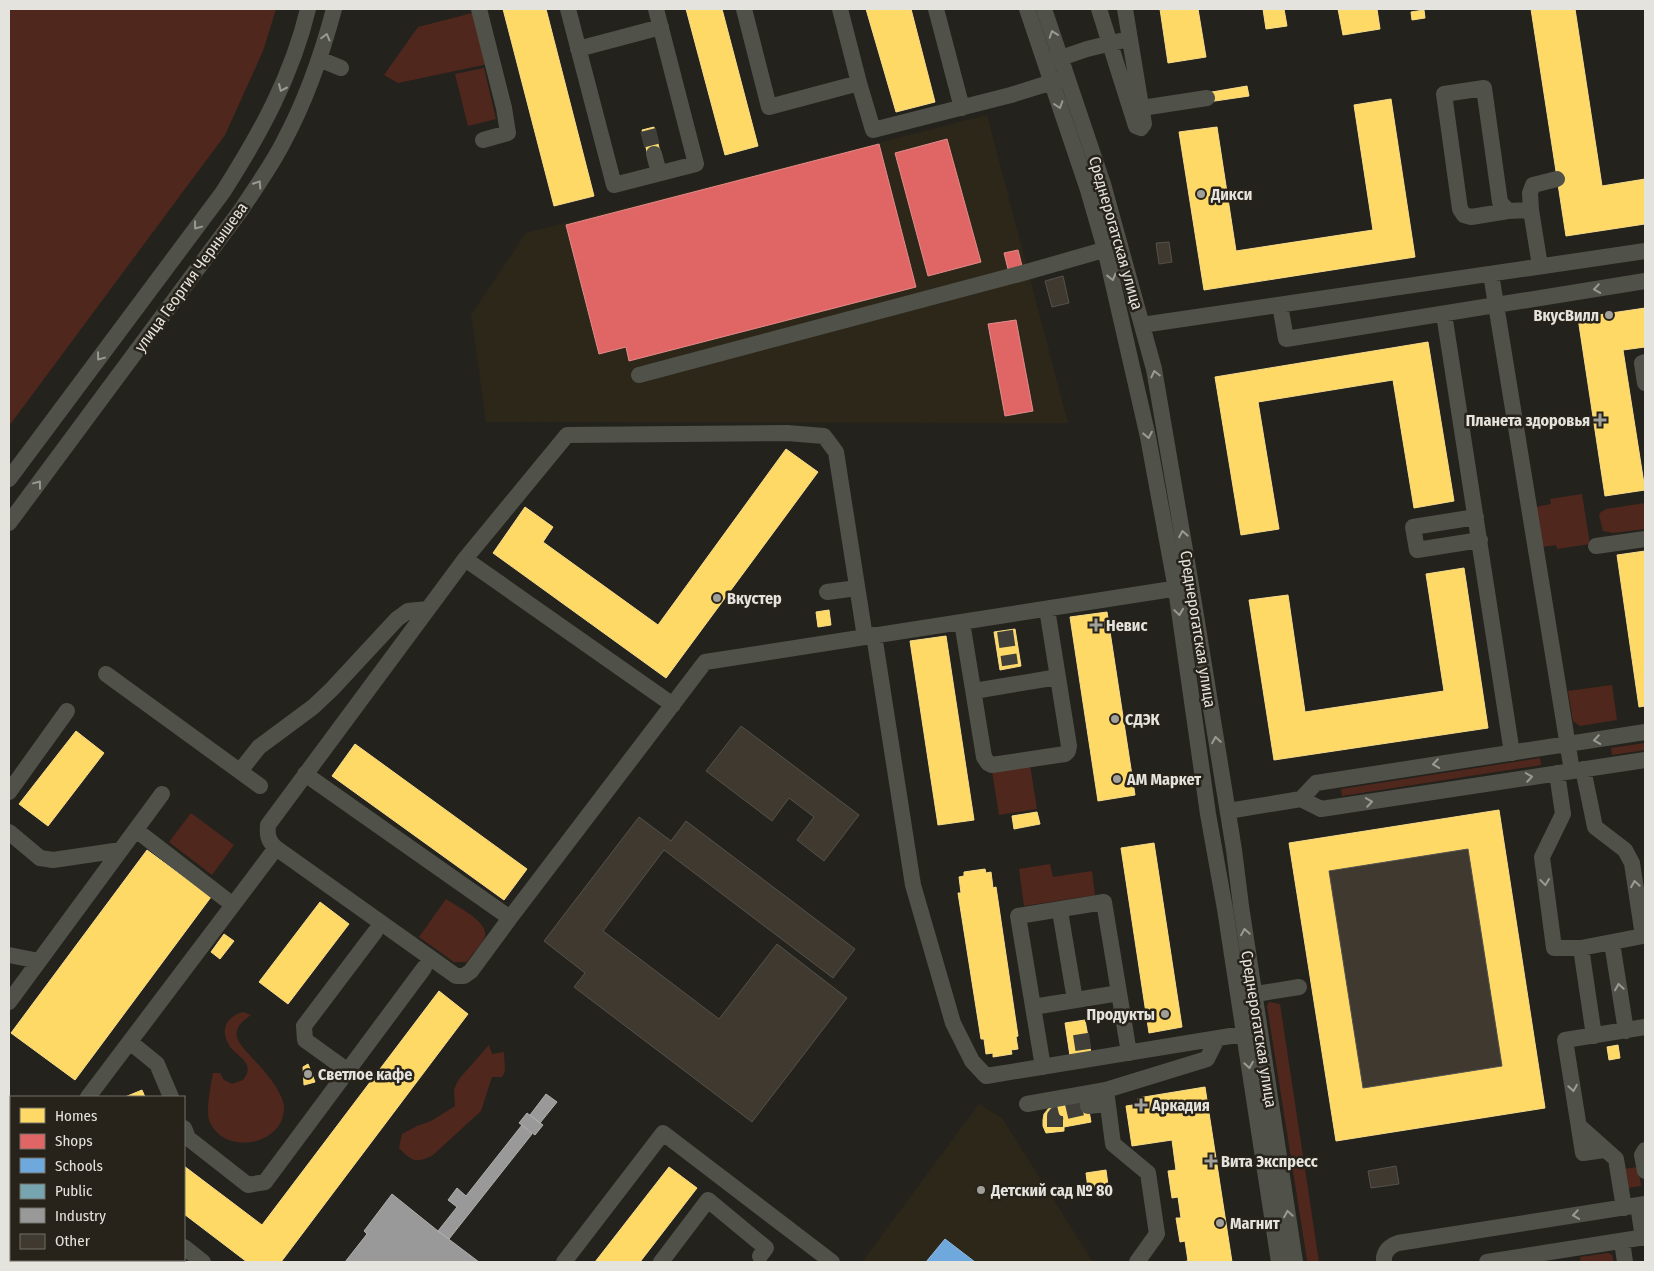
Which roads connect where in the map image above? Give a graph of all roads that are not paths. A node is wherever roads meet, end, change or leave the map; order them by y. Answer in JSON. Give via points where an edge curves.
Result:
{"nodes":[{"id":1,"x":308,"y":9,"type":"edge"},
{"id":2,"x":334,"y":9,"type":"edge"},
{"id":3,"x":479,"y":9,"type":"edge"},
{"id":4,"x":568,"y":9,"type":"edge"},
{"id":5,"x":656,"y":9,"type":"edge"},
{"id":6,"x":744,"y":9,"type":"edge"},
{"id":7,"x":840,"y":9,"type":"edge"},
{"id":8,"x":936,"y":9,"type":"edge"},
{"id":9,"x":1027,"y":9,"type":"edge"},
{"id":10,"x":1044,"y":9,"type":"edge"},
{"id":11,"x":1099,"y":9,"type":"edge"},
{"id":12,"x":1125,"y":9,"type":"edge"},
{"id":13,"x":660,"y":27,"type":"junction"},
{"id":14,"x":1129,"y":39,"type":"junction"},
{"id":15,"x":1110,"y":44,"type":"junction"},
{"id":16,"x":578,"y":49,"type":"junction"},
{"id":17,"x":319,"y":59,"type":"junction"},
{"id":18,"x":1053,"y":61,"type":"junction"},
{"id":19,"x":341,"y":68,"type":"dead end"},
{"id":20,"x":1060,"y":80,"type":"junction"},
{"id":21,"x":859,"y":83,"type":"junction"},
{"id":22,"x":1207,"y":98,"type":"dead end"},
{"id":23,"x":962,"y":108,"type":"junction"},
{"id":24,"x":1142,"y":108,"type":"junction"},
{"id":25,"x":483,"y":140,"type":"dead end"},
{"id":26,"x":654,"y":154,"type":"tunnel mouth"},
{"id":27,"x":660,"y":173,"type":"junction"},
{"id":28,"x":1557,"y":179,"type":"dead end"},
{"id":29,"x":1531,"y":210,"type":"junction"},
{"id":30,"x":1508,"y":211,"type":"junction"},
{"id":31,"x":1113,"y":247,"type":"junction"},
{"id":32,"x":1645,"y":251,"type":"edge"},
{"id":33,"x":1540,"y":266,"type":"junction"},
{"id":34,"x":1491,"y":274,"type":"junction"},
{"id":35,"x":1645,"y":281,"type":"edge"},
{"id":36,"x":1280,"y":305,"type":"junction"},
{"id":37,"x":1496,"y":305,"type":"junction"},
{"id":38,"x":1444,"y":314,"type":"junction"},
{"id":39,"x":1142,"y":325,"type":"junction"},
{"id":40,"x":1645,"y":362,"type":"edge"},
{"id":41,"x":639,"y":375,"type":"dead end"},
{"id":42,"x":1645,"y":383,"type":"edge"},
{"id":43,"x":9,"y":480,"type":"edge"},
{"id":44,"x":1476,"y":517,"type":"junction"},
{"id":45,"x":9,"y":523,"type":"edge"},
{"id":46,"x":1645,"y":539,"type":"edge"},
{"id":47,"x":1480,"y":540,"type":"junction"},
{"id":48,"x":1596,"y":546,"type":"dead end"},
{"id":49,"x":465,"y":559,"type":"junction"},
{"id":50,"x":1184,"y":587,"type":"junction"},
{"id":51,"x":856,"y":588,"type":"junction"},
{"id":52,"x":827,"y":592,"type":"dead end"},
{"id":53,"x":428,"y":609,"type":"junction"},
{"id":54,"x":1047,"y":609,"type":"junction"},
{"id":55,"x":962,"y":622,"type":"junction"},
{"id":56,"x":870,"y":636,"type":"junction"},
{"id":57,"x":106,"y":674,"type":"dead end"},
{"id":58,"x":1058,"y":677,"type":"junction"},
{"id":59,"x":974,"y":690,"type":"junction"},
{"id":60,"x":673,"y":705,"type":"junction"},
{"id":61,"x":67,"y":711,"type":"dead end"},
{"id":62,"x":1645,"y":732,"type":"edge"},
{"id":63,"x":1568,"y":744,"type":"junction"},
{"id":64,"x":1512,"y":753,"type":"junction"},
{"id":65,"x":1645,"y":760,"type":"edge"},
{"id":66,"x":240,"y":771,"type":"junction"},
{"id":67,"x":1571,"y":771,"type":"junction"},
{"id":68,"x":305,"y":774,"type":"junction"},
{"id":69,"x":260,"y":786,"type":"dead end"},
{"id":70,"x":9,"y":792,"type":"edge"},
{"id":71,"x":162,"y":794,"type":"dead end"},
{"id":72,"x":1301,"y":799,"type":"junction"},
{"id":73,"x":1228,"y":811,"type":"junction"},
{"id":74,"x":136,"y":830,"type":"junction"},
{"id":75,"x":9,"y":832,"type":"edge"},
{"id":76,"x":276,"y":848,"type":"junction"},
{"id":77,"x":121,"y":850,"type":"junction"},
{"id":78,"x":1639,"y":862,"type":"edge"},
{"id":79,"x":233,"y":905,"type":"junction"},
{"id":80,"x":1062,"y":917,"type":"dead end"},
{"id":81,"x":510,"y":918,"type":"junction"},
{"id":82,"x":375,"y":932,"type":"dead end"},
{"id":83,"x":1644,"y":936,"type":"edge"},
{"id":84,"x":1612,"y":943,"type":"junction"},
{"id":85,"x":1581,"y":948,"type":"junction"},
{"id":86,"x":9,"y":955,"type":"edge"},
{"id":87,"x":39,"y":961,"type":"junction"},
{"id":88,"x":424,"y":968,"type":"dead end"},
{"id":89,"x":1299,"y":987,"type":"dead end"},
{"id":90,"x":1119,"y":992,"type":"junction"},
{"id":91,"x":1246,"y":995,"type":"junction"},
{"id":92,"x":1075,"y":1000,"type":"junction"},
{"id":93,"x":9,"y":1002,"type":"edge"},
{"id":94,"x":1033,"y":1007,"type":"junction"},
{"id":95,"x":1645,"y":1028,"type":"edge"},
{"id":96,"x":1626,"y":1030,"type":"junction"},
{"id":97,"x":1252,"y":1032,"type":"junction"},
{"id":98,"x":1594,"y":1036,"type":"junction"},
{"id":99,"x":1217,"y":1038,"type":"junction"},
{"id":100,"x":130,"y":1042,"type":"junction"},
{"id":101,"x":1129,"y":1053,"type":"junction"},
{"id":102,"x":1043,"y":1067,"type":"junction"},
{"id":103,"x":348,"y":1071,"type":"junction"},
{"id":104,"x":89,"y":1096,"type":"edge"},
{"id":105,"x":171,"y":1096,"type":"edge"},
{"id":106,"x":1107,"y":1097,"type":"junction"},
{"id":107,"x":1027,"y":1104,"type":"dead end"},
{"id":108,"x":1088,"y":1106,"type":"tunnel mouth"},
{"id":109,"x":1579,"y":1126,"type":"junction"},
{"id":110,"x":185,"y":1130,"type":"edge"},
{"id":111,"x":1604,"y":1150,"type":"junction"},
{"id":112,"x":1645,"y":1150,"type":"edge"},
{"id":113,"x":1645,"y":1171,"type":"edge"},
{"id":114,"x":725,"y":1180,"type":"junction"},
{"id":115,"x":708,"y":1200,"type":"junction"},
{"id":116,"x":1636,"y":1206,"type":"edge"},
{"id":117,"x":1644,"y":1237,"type":"edge"},
{"id":118,"x":1622,"y":1241,"type":"junction"},
{"id":119,"x":185,"y":1249,"type":"edge"},
{"id":120,"x":760,"y":1256,"type":"dead end"},
{"id":121,"x":1510,"y":1260,"type":"edge"},
{"id":122,"x":202,"y":1262,"type":"edge"},
{"id":123,"x":564,"y":1262,"type":"edge"},
{"id":124,"x":661,"y":1262,"type":"edge"},
{"id":125,"x":832,"y":1262,"type":"edge"},
{"id":126,"x":1137,"y":1262,"type":"edge"},
{"id":127,"x":1279,"y":1262,"type":"edge"},
{"id":128,"x":1295,"y":1262,"type":"edge"},
{"id":129,"x":1380,"y":1262,"type":"edge"},
{"id":130,"x":1487,"y":1262,"type":"edge"},
{"id":131,"x":1625,"y":1262,"type":"edge"}],
"edges":[{"from":1,"to":43,"type":"street","name":"улица Георгия Чернышева","one_way":true,"via":[[283,86],[241,165]]},
{"from":17,"to":2,"type":"street","name":"улица Георгия Чернышева","one_way":true},
{"from":3,"to":25,"type":"street","via":[[508,134]]},
{"from":4,"to":16,"type":"street"},
{"from":5,"to":13,"type":"street"},
{"from":6,"to":21,"type":"street","via":[[769,107]]},
{"from":7,"to":21,"type":"street"},
{"from":8,"to":23,"type":"street"},
{"from":9,"to":18,"type":"street","name":"Среднерогатская улица"},
{"from":18,"to":10,"type":"street","name":"Среднерогатская улица","one_way":true},
{"from":11,"to":15,"type":"street"},
{"from":12,"to":14,"type":"street"},
{"from":13,"to":16,"type":"street"},
{"from":13,"to":27,"type":"street","via":[[696,164]]},
{"from":14,"to":15,"type":"street"},
{"from":14,"to":24,"type":"street"},
{"from":15,"to":18,"type":"street"},
{"from":15,"to":24,"type":"street","via":[[1136,126],[1141,128],[1144,124]]},
{"from":16,"to":27,"type":"street","via":[[614,185]]},
{"from":17,"to":19,"type":"street"},
{"from":45,"to":17,"type":"street","name":"улица Георгия Чернышева","one_way":true,"via":[[241,210],[284,142]]},
{"from":18,"to":20,"type":"street","name":"Среднерогатская улица"},
{"from":20,"to":23,"type":"street"},
{"from":20,"to":31,"type":"street","name":"Среднерогатская улица","via":[[1103,184]]},
{"from":21,"to":23,"type":"street","via":[[873,130]]},
{"from":22,"to":24,"type":"street"},
{"from":26,"to":27,"type":"street"},
{"from":28,"to":29,"type":"street","via":[[1533,185]]},
{"from":29,"to":30,"type":"street"},
{"from":29,"to":33,"type":"street"},
{"from":30,"to":30,"type":"street","via":[[1471,217],[1460,209],[1444,94],[1484,88],[1500,202]]},
{"from":31,"to":39,"type":"street","name":"Среднерогатская улица"},
{"from":31,"to":41,"type":"street"},
{"from":31,"to":50,"type":"street","name":"Среднерогатская улица","one_way":true,"via":[[1148,437]]},
{"from":32,"to":33,"type":"street"},
{"from":33,"to":34,"type":"street"},
{"from":34,"to":36,"type":"street"},
{"from":34,"to":37,"type":"street"},
{"from":35,"to":37,"type":"street","one_way":true},
{"from":36,"to":38,"type":"street","via":[[1286,339]]},
{"from":36,"to":39,"type":"street"},
{"from":37,"to":38,"type":"street"},
{"from":37,"to":63,"type":"street"},
{"from":38,"to":44,"type":"street"},
{"from":50,"to":39,"type":"street","name":"Среднерогатская улица","one_way":true,"via":[[1157,383]]},
{"from":40,"to":42,"type":"street","via":[[1642,363]]},
{"from":44,"to":47,"type":"street"},
{"from":44,"to":47,"type":"street","via":[[1413,527],[1417,550]]},
{"from":46,"to":48,"type":"street"},
{"from":47,"to":64,"type":"street"},
{"from":49,"to":51,"type":"street","via":[[566,435],[787,433],[824,436],[836,452]]},
{"from":49,"to":53,"type":"street"},
{"from":49,"to":60,"type":"street"},
{"from":50,"to":54,"type":"street"},
{"from":73,"to":50,"type":"street","name":"Среднерогатская улица","one_way":true},
{"from":50,"to":91,"type":"street","name":"Среднерогатская улица","one_way":true,"via":[[1208,814]]},
{"from":51,"to":52,"type":"street"},
{"from":51,"to":56,"type":"street"},
{"from":53,"to":66,"type":"street","via":[[408,611],[397,619],[332,689],[259,747]]},
{"from":53,"to":68,"type":"street"},
{"from":54,"to":55,"type":"street","via":[[1003,623]]},
{"from":54,"to":58,"type":"street"},
{"from":55,"to":56,"type":"street"},
{"from":55,"to":59,"type":"street"},
{"from":56,"to":60,"type":"street","via":[[705,662]]},
{"from":56,"to":102,"type":"street","via":[[913,885],[953,1023],[972,1061],[986,1076]]},
{"from":57,"to":66,"type":"street"},
{"from":58,"to":59,"type":"street"},
{"from":58,"to":59,"type":"street","via":[[1069,746],[1065,754],[988,763],[984,758]]},
{"from":60,"to":81,"type":"street"},
{"from":61,"to":70,"type":"street"},
{"from":62,"to":63,"type":"street","one_way":true},
{"from":63,"to":64,"type":"street"},
{"from":63,"to":67,"type":"street"},
{"from":64,"to":72,"type":"street","one_way":true,"via":[[1316,783]]},
{"from":65,"to":67,"type":"street"},
{"from":66,"to":69,"type":"street"},
{"from":72,"to":67,"type":"street","one_way":true,"via":[[1321,809]]},
{"from":67,"to":78,"type":"street","via":[[1595,827]]},
{"from":67,"to":85,"type":"street","one_way":true,"via":[[1563,814],[1542,857],[1554,948]]},
{"from":68,"to":76,"type":"street","via":[[268,825],[267,835]]},
{"from":68,"to":81,"type":"street"},
{"from":71,"to":74,"type":"street"},
{"from":72,"to":73,"type":"street"},
{"from":91,"to":73,"type":"street","name":"Среднерогатская улица","one_way":true},
{"from":74,"to":77,"type":"street"},
{"from":74,"to":79,"type":"street","via":[[204,888]]},
{"from":75,"to":77,"type":"street","via":[[40,858],[53,860]]},
{"from":76,"to":79,"type":"street"},
{"from":76,"to":81,"type":"street","via":[[456,976],[464,976],[471,971]]},
{"from":77,"to":87,"type":"street"},
{"from":83,"to":78,"type":"street","one_way":true},
{"from":79,"to":100,"type":"street"},
{"from":80,"to":92,"type":"street"},
{"from":82,"to":103,"type":"street","via":[[304,1026],[305,1040]]},
{"from":83,"to":84,"type":"street"},
{"from":84,"to":85,"type":"street"},
{"from":96,"to":84,"type":"street","one_way":true},
{"from":85,"to":98,"type":"street"},
{"from":86,"to":87,"type":"street"},
{"from":87,"to":93,"type":"street"},
{"from":88,"to":103,"type":"street"},
{"from":89,"to":91,"type":"street"},
{"from":90,"to":92,"type":"street"},
{"from":90,"to":94,"type":"street","via":[[1104,902],[1018,916]]},
{"from":90,"to":101,"type":"street"},
{"from":91,"to":97,"type":"street","name":"Среднерогатская улица"},
{"from":92,"to":94,"type":"street"},
{"from":94,"to":102,"type":"street"},
{"from":95,"to":96,"type":"street"},
{"from":96,"to":98,"type":"street"},
{"from":97,"to":99,"type":"street"},
{"from":97,"to":127,"type":"street","name":"Среднерогатская улица","one_way":true},
{"from":128,"to":97,"type":"street","name":"Среднерогатская улица","one_way":true},
{"from":98,"to":109,"type":"street","one_way":true,"via":[[1565,1040]]},
{"from":99,"to":101,"type":"street"},
{"from":99,"to":106,"type":"street","via":[[1207,1059]]},
{"from":100,"to":104,"type":"street"},
{"from":100,"to":105,"type":"street","via":[[157,1064]]},
{"from":101,"to":102,"type":"street","via":[[1082,1057]]},
{"from":103,"to":110,"type":"street","via":[[265,1182],[248,1185],[188,1138]]},
{"from":106,"to":107,"type":"street"},
{"from":106,"to":108,"type":"street"},
{"from":106,"to":126,"type":"street","via":[[1114,1144],[1148,1173],[1157,1234]]},
{"from":109,"to":111,"type":"street"},
{"from":109,"to":111,"type":"street","via":[[1583,1153]]},
{"from":111,"to":116,"type":"street","via":[[1616,1159]]},
{"from":112,"to":113,"type":"street","via":[[1642,1155]]},
{"from":114,"to":115,"type":"street"},
{"from":114,"to":123,"type":"street","via":[[663,1133]]},
{"from":114,"to":125,"type":"street"},
{"from":115,"to":120,"type":"street","via":[[766,1248]]},
{"from":115,"to":124,"type":"street"},
{"from":116,"to":117,"type":"street"},
{"from":116,"to":129,"type":"street","one_way":true,"via":[[1398,1243],[1387,1249]]},
{"from":117,"to":118,"type":"street"},
{"from":118,"to":121,"type":"street"},
{"from":118,"to":131,"type":"street"},
{"from":119,"to":122,"type":"street"},
{"from":121,"to":130,"type":"street"}]}
